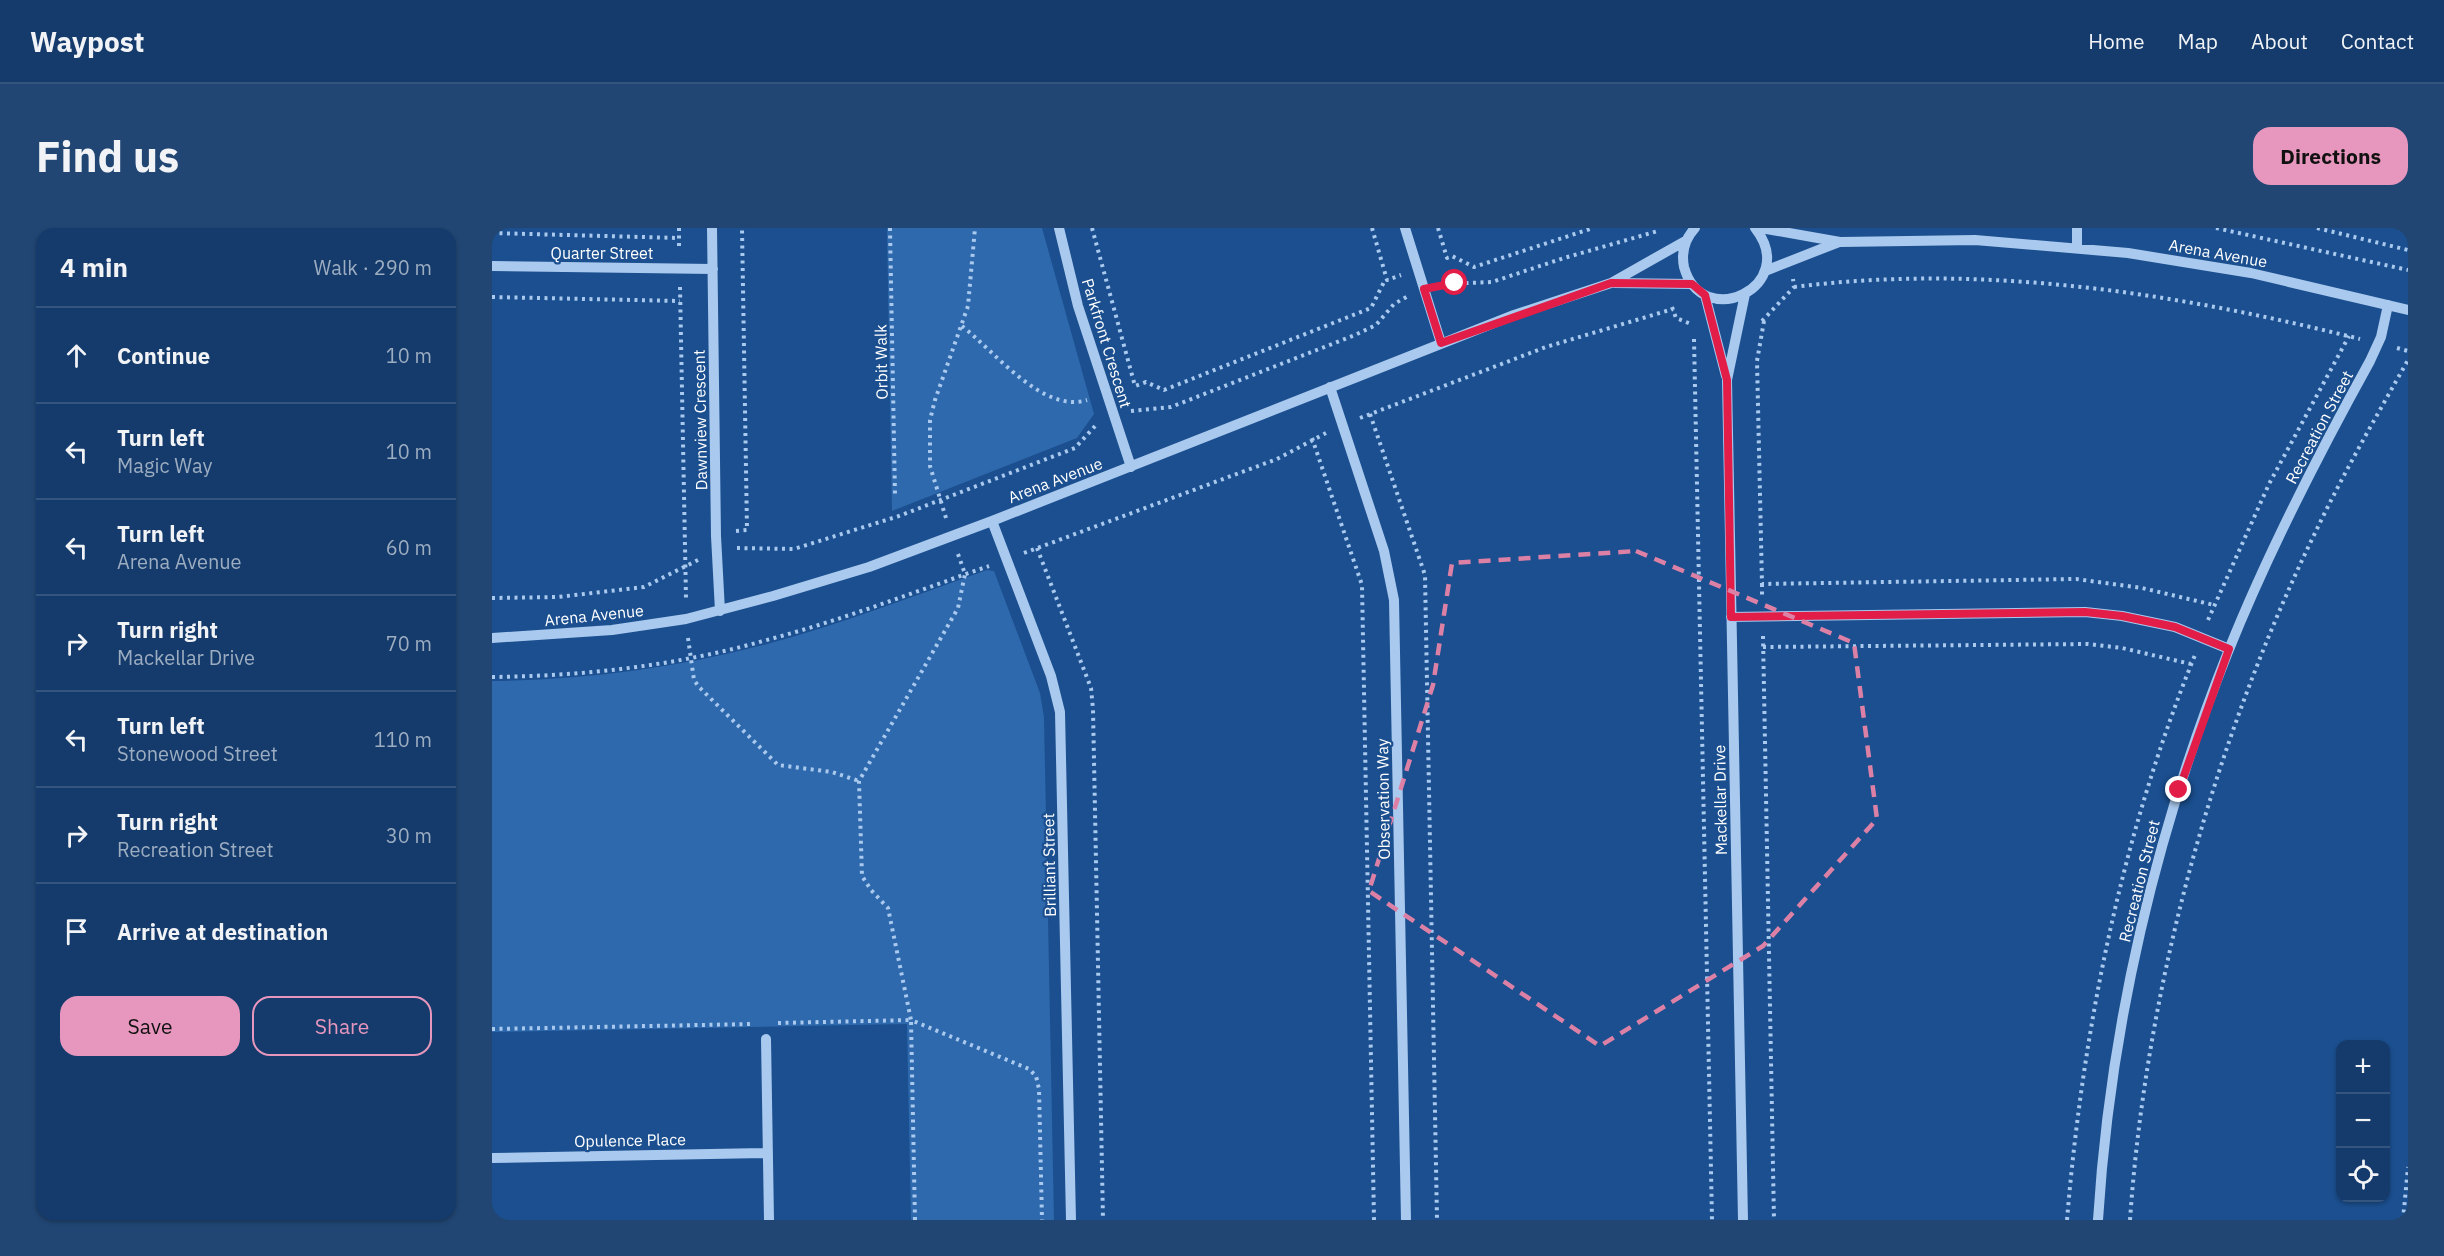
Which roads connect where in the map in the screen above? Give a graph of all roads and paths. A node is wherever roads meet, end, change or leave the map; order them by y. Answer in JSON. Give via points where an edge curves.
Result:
{"nodes":[{"id":1,"x":679,"y":228,"type":"edge"},
{"id":2,"x":712,"y":228,"type":"edge"},
{"id":3,"x":742,"y":228,"type":"edge"},
{"id":4,"x":890,"y":228,"type":"edge"},
{"id":5,"x":975,"y":228,"type":"edge"},
{"id":6,"x":1059,"y":228,"type":"edge"},
{"id":7,"x":1092,"y":228,"type":"edge"},
{"id":8,"x":1406,"y":228,"type":"edge"},
{"id":9,"x":1438,"y":228,"type":"edge"},
{"id":10,"x":1593,"y":228,"type":"edge"},
{"id":11,"x":1665,"y":228,"type":"edge"},
{"id":12,"x":1695,"y":228,"type":"edge"},
{"id":13,"x":1755,"y":228,"type":"edge"},
{"id":14,"x":1761,"y":228,"type":"edge"},
{"id":15,"x":2076,"y":228,"type":"edge"},
{"id":16,"x":2216,"y":228,"type":"edge"},
{"id":17,"x":2317,"y":228,"type":"edge"},
{"id":18,"x":492,"y":233,"type":"edge"},
{"id":19,"x":679,"y":238,"type":"junction"},
{"id":20,"x":1687,"y":240,"type":"junction"},
{"id":21,"x":1840,"y":242,"type":"junction"},
{"id":22,"x":2077,"y":247,"type":"junction"},
{"id":23,"x":2408,"y":250,"type":"edge"},
{"id":24,"x":492,"y":266,"type":"edge"},
{"id":25,"x":679,"y":269,"type":"junction"},
{"id":26,"x":713,"y":269,"type":"junction"},
{"id":27,"x":2408,"y":270,"type":"edge"},
{"id":28,"x":1765,"y":271,"type":"junction"},
{"id":29,"x":1388,"y":280,"type":"dead end"},
{"id":30,"x":1611,"y":283,"type":"junction"},
{"id":31,"x":1692,"y":284,"type":"junction"},
{"id":32,"x":1794,"y":287,"type":"dead end"},
{"id":33,"x":1424,"y":289,"type":"junction"},
{"id":34,"x":1745,"y":294,"type":"junction"},
{"id":35,"x":1705,"y":295,"type":"junction"},
{"id":36,"x":492,"y":297,"type":"edge"},
{"id":37,"x":681,"y":301,"type":"junction"},
{"id":38,"x":2388,"y":305,"type":"junction"},
{"id":39,"x":1673,"y":309,"type":"dead end"},
{"id":40,"x":2408,"y":310,"type":"edge"},
{"id":41,"x":1764,"y":321,"type":"dead end"},
{"id":42,"x":1694,"y":324,"type":"dead end"},
{"id":43,"x":962,"y":326,"type":"junction"},
{"id":44,"x":1441,"y":343,"type":"junction"},
{"id":45,"x":2378,"y":343,"type":"junction"},
{"id":46,"x":2408,"y":351,"type":"edge"},
{"id":47,"x":2408,"y":360,"type":"edge"},
{"id":48,"x":1727,"y":380,"type":"junction"},
{"id":49,"x":1135,"y":386,"type":"junction"},
{"id":50,"x":1329,"y":387,"type":"junction"},
{"id":51,"x":1106,"y":394,"type":"junction"},
{"id":52,"x":1370,"y":414,"type":"junction"},
{"id":53,"x":1114,"y":417,"type":"junction"},
{"id":54,"x":1341,"y":427,"type":"junction"},
{"id":55,"x":1312,"y":438,"type":"junction"},
{"id":56,"x":1131,"y":467,"type":"junction"},
{"id":57,"x":895,"y":495,"type":"dead end"},
{"id":58,"x":940,"y":501,"type":"junction"},
{"id":59,"x":992,"y":521,"type":"junction"},
{"id":60,"x":716,"y":536,"type":"junction"},
{"id":61,"x":685,"y":542,"type":"junction"},
{"id":62,"x":1037,"y":548,"type":"junction"},
{"id":63,"x":716,"y":552,"type":"junction"},
{"id":64,"x":1007,"y":560,"type":"junction"},
{"id":65,"x":686,"y":565,"type":"junction"},
{"id":66,"x":965,"y":574,"type":"junction"},
{"id":67,"x":1762,"y":584,"type":"junction"},
{"id":68,"x":492,"y":598,"type":"edge"},
{"id":69,"x":2214,"y":605,"type":"dead end"},
{"id":70,"x":720,"y":611,"type":"junction"},
{"id":71,"x":1763,"y":616,"type":"junction"},
{"id":72,"x":1731,"y":617,"type":"junction"},
{"id":73,"x":686,"y":619,"type":"junction"},
{"id":74,"x":492,"y":638,"type":"edge"},
{"id":75,"x":1763,"y":647,"type":"junction"},
{"id":76,"x":2229,"y":649,"type":"junction"},
{"id":77,"x":690,"y":658,"type":"junction"},
{"id":78,"x":2191,"y":664,"type":"dead end"},
{"id":79,"x":492,"y":677,"type":"edge"},
{"id":80,"x":859,"y":780,"type":"junction"},
{"id":81,"x":766,"y":1039,"type":"dead end"},
{"id":82,"x":768,"y":1153,"type":"junction"},
{"id":83,"x":492,"y":1158,"type":"edge"},
{"id":84,"x":2408,"y":1167,"type":"edge"},
{"id":85,"x":769,"y":1220,"type":"edge"},
{"id":86,"x":1042,"y":1220,"type":"edge"},
{"id":87,"x":1071,"y":1220,"type":"edge"},
{"id":88,"x":1103,"y":1220,"type":"edge"},
{"id":89,"x":1374,"y":1220,"type":"edge"},
{"id":90,"x":1406,"y":1220,"type":"edge"},
{"id":91,"x":1437,"y":1220,"type":"edge"},
{"id":92,"x":1712,"y":1220,"type":"edge"},
{"id":93,"x":1743,"y":1220,"type":"edge"},
{"id":94,"x":1774,"y":1220,"type":"edge"},
{"id":95,"x":2098,"y":1220,"type":"edge"},
{"id":96,"x":2130,"y":1220,"type":"edge"},
{"id":97,"x":2403,"y":1220,"type":"edge"}],
"edges":[{"from":1,"to":19,"type":"path"},
{"from":2,"to":26,"type":"street","name":"Dawnview Crescent"},
{"from":3,"to":60,"type":"path","via":[[747,530]]},
{"from":4,"to":57,"type":"path","name":"Orbit Walk"},
{"from":5,"to":43,"type":"path","via":[[972,283]]},
{"from":6,"to":51,"type":"street","name":"Parkfront Crescent"},
{"from":7,"to":49,"type":"path"},
{"from":8,"to":33,"type":"street"},
{"from":9,"to":10,"type":"path","via":[[1447,258],[1452,256],[1474,267]]},
{"from":11,"to":33,"type":"path","via":[[1492,282]]},
{"from":12,"to":20,"type":"street"},
{"from":13,"to":28,"type":"street","via":[[1766,247]]},
{"from":14,"to":21,"type":"street","name":"Arena Avenue"},
{"from":15,"to":22,"type":"street"},
{"from":16,"to":27,"type":"path"},
{"from":17,"to":23,"type":"path"},
{"from":18,"to":19,"type":"path"},
{"from":19,"to":25,"type":"path"},
{"from":20,"to":30,"type":"street","name":"Arena Avenue"},
{"from":20,"to":31,"type":"street","via":[[1683,262]]},
{"from":21,"to":22,"type":"street","name":"Arena Avenue","via":[[1969,239]]},
{"from":21,"to":28,"type":"street","name":"Arena Avenue"},
{"from":22,"to":38,"type":"street","name":"Arena Avenue","via":[[2251,273]]},
{"from":24,"to":25,"type":"street","name":"Quarter Street"},
{"from":25,"to":26,"type":"street","name":"Quarter Street"},
{"from":25,"to":37,"type":"path"},
{"from":26,"to":60,"type":"street","name":"Dawnview Crescent"},
{"from":28,"to":34,"type":"street"},
{"from":29,"to":49,"type":"path","via":[[1371,308],[1164,390],[1146,382]]},
{"from":30,"to":31,"type":"street","name":"Arena Avenue"},
{"from":30,"to":44,"type":"street","name":"Arena Avenue"},
{"from":31,"to":35,"type":"street"},
{"from":32,"to":45,"type":"path","via":[[1915,278],[2019,281],[2178,301]]},
{"from":33,"to":44,"type":"street"},
{"from":33,"to":53,"type":"path","via":[[1394,304],[1376,325],[1362,332],[1171,407],[1136,410]]},
{"from":34,"to":35,"type":"street","via":[[1732,299]]},
{"from":34,"to":48,"type":"street","name":"Mackellar Drive"},
{"from":35,"to":48,"type":"street","name":"Mackellar Drive"},
{"from":36,"to":37,"type":"path"},
{"from":37,"to":61,"type":"path"},
{"from":38,"to":40,"type":"street","name":"Arena Avenue"},
{"from":38,"to":45,"type":"street","name":"Recreation Street"},
{"from":39,"to":52,"type":"path","via":[[1546,346]]},
{"from":41,"to":67,"type":"path","via":[[1757,361]]},
{"from":42,"to":92,"type":"path"},
{"from":43,"to":51,"type":"path","via":[[1021,379],[1068,404]]},
{"from":43,"to":58,"type":"path","via":[[930,420],[930,466]]},
{"from":44,"to":50,"type":"street","name":"Arena Avenue"},
{"from":45,"to":46,"type":"path"},
{"from":45,"to":76,"type":"street","name":"Recreation Street","via":[[2275,547]]},
{"from":47,"to":96,"type":"path","via":[[2314,535],[2256,670],[2213,793],[2155,1028]]},
{"from":48,"to":72,"type":"street","name":"Mackellar Drive"},
{"from":49,"to":51,"type":"path"},
{"from":50,"to":54,"type":"street","name":"Observation Way"},
{"from":50,"to":56,"type":"street","name":"Arena Avenue"},
{"from":51,"to":53,"type":"street","name":"Parkfront Crescent"},
{"from":52,"to":54,"type":"path"},
{"from":52,"to":91,"type":"path","via":[[1425,575]]},
{"from":53,"to":56,"type":"street","name":"Parkfront Crescent"},
{"from":53,"to":58,"type":"path","via":[[1095,425],[1075,448]]},
{"from":54,"to":55,"type":"path"},
{"from":54,"to":90,"type":"street","name":"Observation Way","via":[[1384,551],[1394,600]]},
{"from":55,"to":62,"type":"path","via":[[1277,459]]},
{"from":55,"to":89,"type":"path","via":[[1362,585]]},
{"from":56,"to":59,"type":"street","name":"Arena Avenue"},
{"from":58,"to":63,"type":"path","via":[[794,549],[743,547]]},
{"from":59,"to":64,"type":"street","name":"Brilliant Street"},
{"from":59,"to":70,"type":"street","name":"Arena Avenue","via":[[869,567]]},
{"from":60,"to":61,"type":"path"},
{"from":60,"to":63,"type":"street","name":"Dawnview Crescent"},
{"from":61,"to":65,"type":"path"},
{"from":62,"to":64,"type":"path"},
{"from":62,"to":88,"type":"path","via":[[1091,688]]},
{"from":63,"to":65,"type":"path"},
{"from":63,"to":70,"type":"street","name":"Dawnview Crescent"},
{"from":64,"to":66,"type":"path"},
{"from":64,"to":87,"type":"street","name":"Brilliant Street","via":[[1051,676],[1060,712]]},
{"from":65,"to":68,"type":"path","via":[[644,587],[558,597]]},
{"from":65,"to":73,"type":"path"},
{"from":66,"to":77,"type":"path","via":[[792,633]]},
{"from":66,"to":80,"type":"path","via":[[958,608]]},
{"from":67,"to":69,"type":"path","via":[[2076,579],[2142,588]]},
{"from":67,"to":71,"type":"path"},
{"from":70,"to":73,"type":"street","name":"Arena Avenue"},
{"from":71,"to":72,"type":"street"},
{"from":71,"to":75,"type":"path"},
{"from":71,"to":76,"type":"street","via":[[2085,612],[2175,627]]},
{"from":72,"to":93,"type":"street","name":"Mackellar Drive"},
{"from":73,"to":74,"type":"street","name":"Arena Avenue","via":[[612,630]]},
{"from":73,"to":77,"type":"path"},
{"from":75,"to":78,"type":"path","via":[[2088,644]]},
{"from":75,"to":94,"type":"path"},
{"from":76,"to":95,"type":"street","name":"Recreation Street","via":[[2179,790],[2142,929],[2115,1067]]},
{"from":77,"to":79,"type":"path","via":[[597,672]]},
{"from":77,"to":80,"type":"path","via":[[699,687],[778,765]]},
{"from":80,"to":86,"type":"path","via":[[862,876],[888,908],[911,1020],[1029,1070],[1039,1082]]},
{"from":81,"to":82,"type":"street"},
{"from":82,"to":83,"type":"street","name":"Opulence Place"},
{"from":82,"to":85,"type":"street"},
{"from":84,"to":97,"type":"path"}]}
